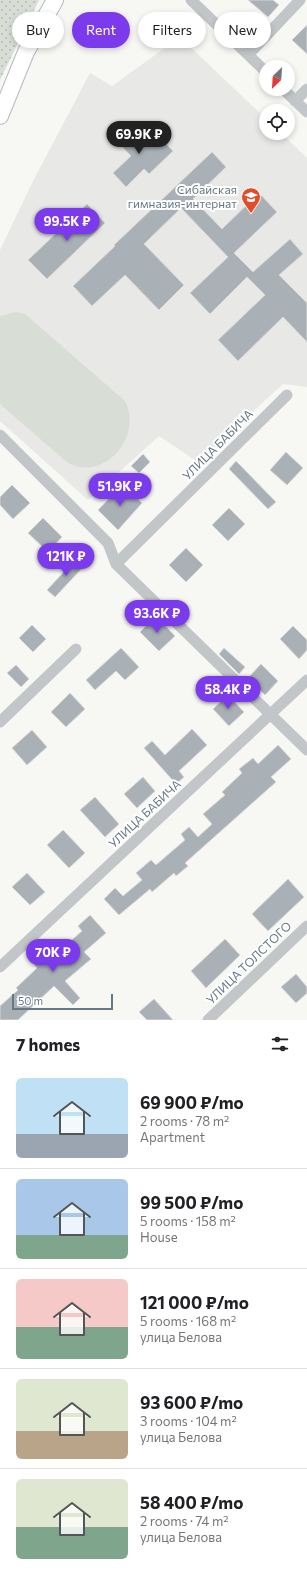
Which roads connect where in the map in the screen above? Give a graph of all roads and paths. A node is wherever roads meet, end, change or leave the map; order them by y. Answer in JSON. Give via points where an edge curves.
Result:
{"nodes":[{"id":1,"x":55,"y":0,"type":"edge"},
{"id":2,"x":191,"y":0,"type":"edge"},
{"id":3,"x":300,"y":0,"type":"edge"},
{"id":4,"x":249,"y":54,"type":"junction"},
{"id":5,"x":259,"y":65,"type":"edge"},
{"id":6,"x":307,"y":89,"type":"edge"},
{"id":7,"x":291,"y":96,"type":"edge"},
{"id":8,"x":296,"y":101,"type":"junction"},
{"id":9,"x":307,"y":112,"type":"edge"},
{"id":10,"x":0,"y":116,"type":"edge"},
{"id":11,"x":287,"y":395,"type":"dead end"},
{"id":12,"x":0,"y":435,"type":"edge"},
{"id":13,"x":116,"y":564,"type":"junction"},
{"id":14,"x":76,"y":649,"type":"dead end"},
{"id":15,"x":307,"y":680,"type":"edge"},
{"id":16,"x":270,"y":715,"type":"junction"},
{"id":17,"x":0,"y":722,"type":"edge"},
{"id":18,"x":307,"y":750,"type":"edge"},
{"id":19,"x":307,"y":926,"type":"edge"},
{"id":20,"x":0,"y":967,"type":"edge"},
{"id":21,"x":208,"y":1020,"type":"edge"}],
"edges":[{"from":1,"to":10,"type":"main road","via":[[26,52]]},
{"from":2,"to":4,"type":"street"},
{"from":3,"to":4,"type":"street"},
{"from":4,"to":5,"type":"street"},
{"from":6,"to":8,"type":"street"},
{"from":7,"to":8,"type":"street"},
{"from":8,"to":9,"type":"street"},
{"from":11,"to":13,"type":"street","name":"УЛИЦА БАБИЧА"},
{"from":12,"to":13,"type":"street","via":[[108,543]]},
{"from":13,"to":16,"type":"street"},
{"from":14,"to":17,"type":"street"},
{"from":15,"to":16,"type":"street","name":"УЛИЦА БАБИЧА"},
{"from":16,"to":18,"type":"street"},
{"from":16,"to":20,"type":"street","name":"УЛИЦА БАБИЧА"},
{"from":19,"to":21,"type":"street","name":"УЛИЦА ТОЛСТОГО"}]}
